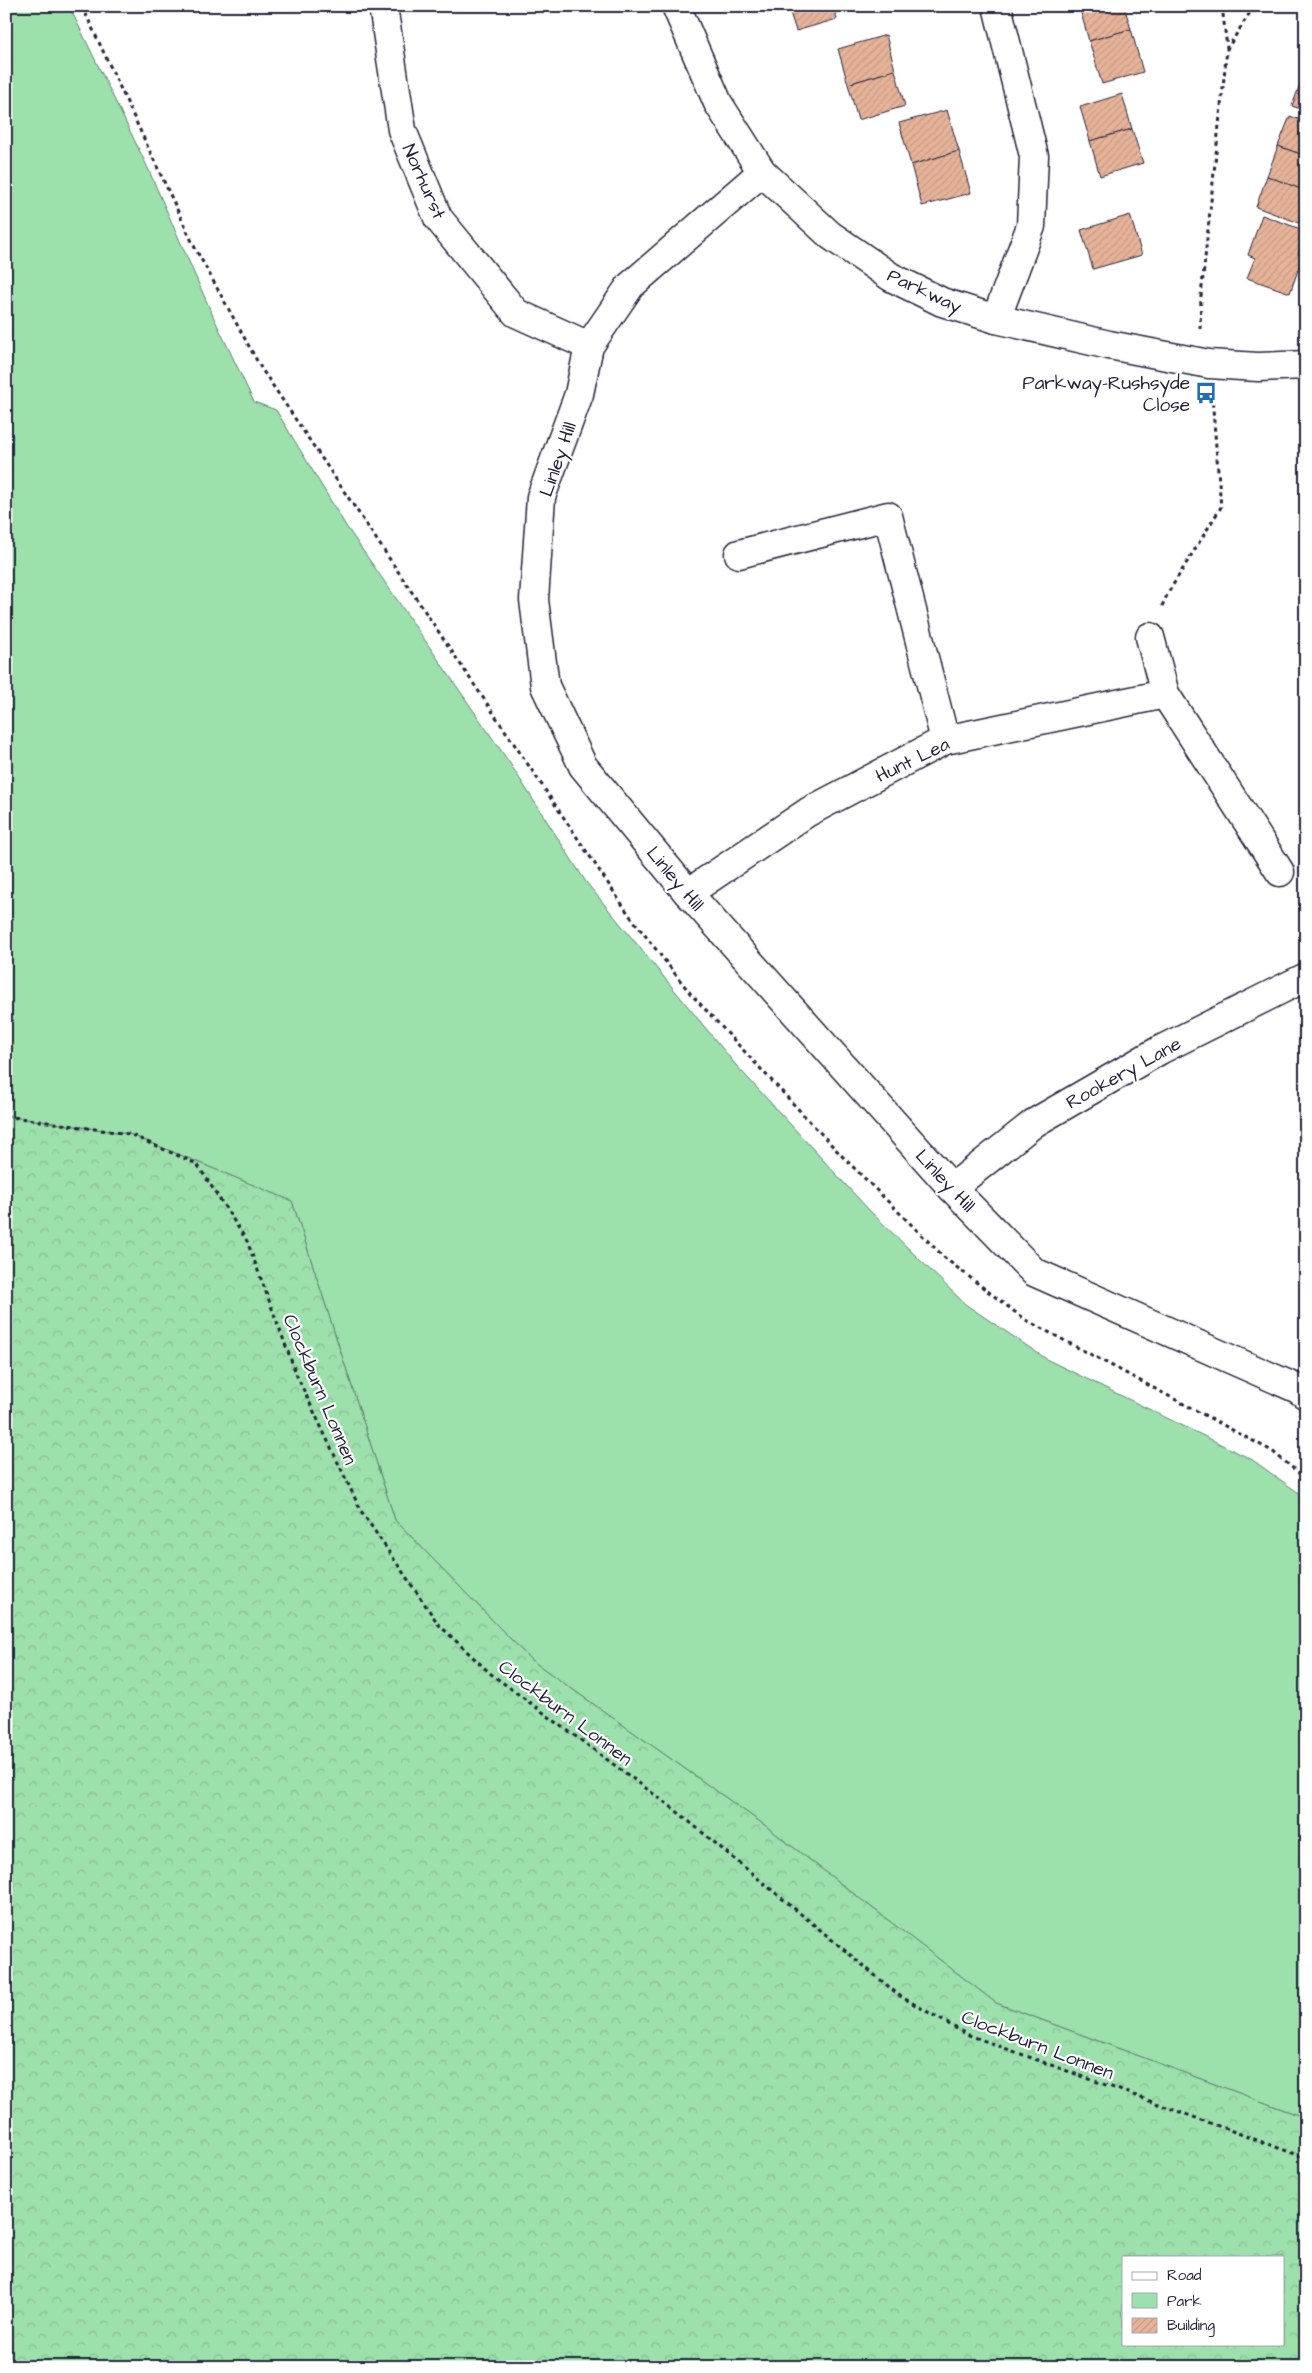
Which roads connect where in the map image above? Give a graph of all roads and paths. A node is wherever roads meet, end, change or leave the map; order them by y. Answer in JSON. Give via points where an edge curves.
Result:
{"nodes":[{"id":1,"x":383,"y":6,"type":"edge"},
{"id":2,"x":676,"y":6,"type":"edge"},
{"id":3,"x":997,"y":6,"type":"edge"},
{"id":4,"x":1222,"y":6,"type":"edge"},
{"id":5,"x":1254,"y":6,"type":"edge"},
{"id":6,"x":1228,"y":49,"type":"junction"},
{"id":7,"x":762,"y":172,"type":"junction"},
{"id":8,"x":996,"y":319,"type":"junction"},
{"id":9,"x":589,"y":346,"type":"junction"},
{"id":10,"x":1204,"y":363,"type":"junction"},
{"id":11,"x":1306,"y":365,"type":"edge"},
{"id":12,"x":739,"y":554,"type":"dead end"},
{"id":13,"x":1150,"y":637,"type":"joint"},
{"id":14,"x":1165,"y":694,"type":"junction"},
{"id":15,"x":945,"y":740,"type":"junction"},
{"id":16,"x":1280,"y":872,"type":"dead end"},
{"id":17,"x":688,"y":893,"type":"junction"},
{"id":18,"x":1306,"y":977,"type":"edge"},
{"id":19,"x":6,"y":1116,"type":"edge"},
{"id":20,"x":952,"y":1188,"type":"junction"},
{"id":21,"x":1306,"y":1395,"type":"edge"},
{"id":22,"x":1306,"y":2158,"type":"edge"}],
"edges":[{"from":1,"to":9,"type":"street","name":"Norhurst","via":[[402,130],[438,218],[516,313]]},
{"from":2,"to":7,"type":"street","name":"Parkway","via":[[718,103]]},
{"from":3,"to":8,"type":"street","via":[[1034,156],[1031,226]]},
{"from":4,"to":6,"type":"path"},
{"from":5,"to":6,"type":"path"},
{"from":6,"to":10,"type":"path","via":[[1201,296]]},
{"from":7,"to":8,"type":"street","name":"Parkway","via":[[830,235],[891,277],[942,302]]},
{"from":7,"to":9,"type":"street","name":"Linley Hill","via":[[630,286]]},
{"from":8,"to":10,"type":"street","name":"Parkway"},
{"from":9,"to":17,"type":"street","name":"Linley Hill","via":[[579,394],[542,497],[534,600],[545,686],[583,766]]},
{"from":10,"to":11,"type":"street","name":"Parkway","via":[[1258,367]]},
{"from":10,"to":13,"type":"path","via":[[1221,507],[1168,593]]},
{"from":12,"to":15,"type":"street","via":[[888,516]]},
{"from":13,"to":14,"type":"street"},
{"from":14,"to":15,"type":"street","name":"Hunt Lea"},
{"from":14,"to":16,"type":"street"},
{"from":15,"to":17,"type":"street","name":"Hunt Lea","via":[[808,812]]},
{"from":17,"to":20,"type":"street","name":"Linley Hill"},
{"from":18,"to":20,"type":"street","name":"Rookery Lane","via":[[1160,1050],[1034,1122]]},
{"from":19,"to":22,"type":"path","name":"Clockburn Lonnen","via":[[129,1134],[197,1164],[247,1241],[297,1376],[361,1511],[439,1625],[491,1674],[674,1809],[900,1996],[966,2034]]},
{"from":20,"to":21,"type":"street","name":"Linley Hill","via":[[1034,1272]]}]}
